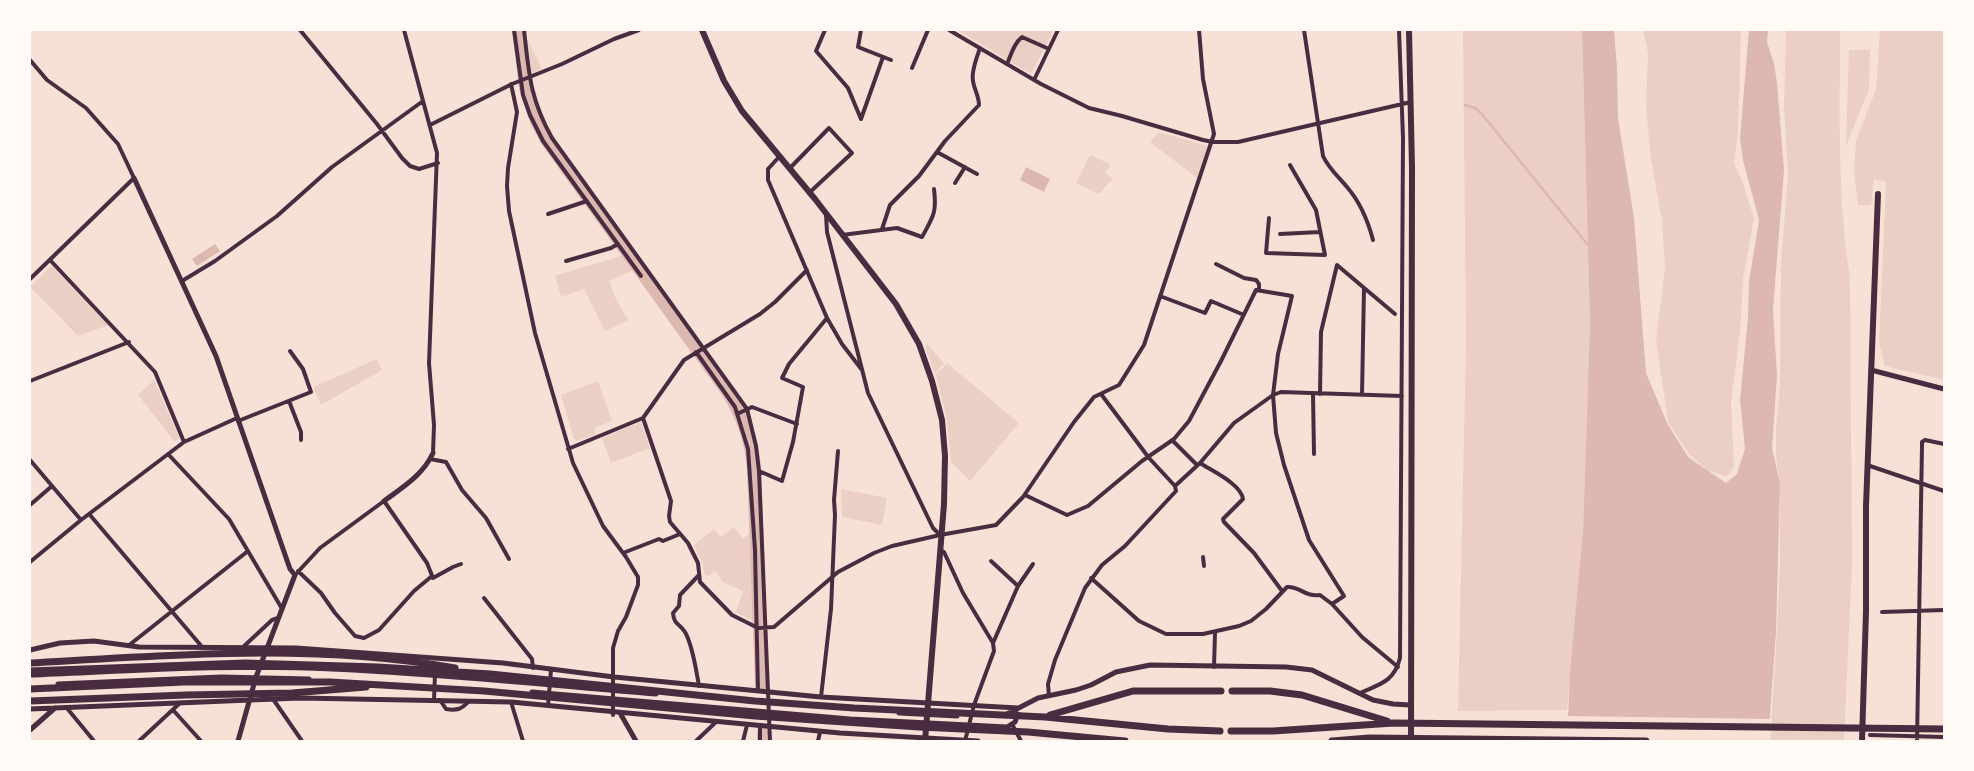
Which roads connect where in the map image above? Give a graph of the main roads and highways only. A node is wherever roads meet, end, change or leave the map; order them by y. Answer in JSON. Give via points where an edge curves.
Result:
{"nodes":[{"id":1,"x":702,"y":30,"type":"edge"},
{"id":2,"x":1409,"y":30,"type":"edge"},
{"id":3,"x":1878,"y":194,"type":"dead end"},
{"id":4,"x":30,"y":663,"type":"edge"},
{"id":5,"x":30,"y":671,"type":"edge"},
{"id":6,"x":490,"y":674,"type":"junction"},
{"id":7,"x":391,"y":684,"type":"junction"},
{"id":8,"x":30,"y":688,"type":"edge"},
{"id":9,"x":1221,"y":690,"type":"dead end"},
{"id":10,"x":1232,"y":690,"type":"dead end"},
{"id":11,"x":30,"y":701,"type":"edge"},
{"id":12,"x":1045,"y":717,"type":"junction"},
{"id":13,"x":1398,"y":723,"type":"junction"},
{"id":14,"x":1944,"y":729,"type":"edge"},
{"id":15,"x":1220,"y":731,"type":"dead end"},
{"id":16,"x":1231,"y":731,"type":"dead end"},
{"id":17,"x":925,"y":740,"type":"edge"},
{"id":18,"x":1125,"y":741,"type":"edge"},
{"id":19,"x":1332,"y":741,"type":"edge"},
{"id":20,"x":1411,"y":741,"type":"edge"},
{"id":21,"x":1646,"y":741,"type":"edge"},
{"id":22,"x":1862,"y":741,"type":"edge"}],
"edges":[{"from":1,"to":17,"type":"main road","via":[[733,96],[902,313],[932,381],[942,420],[945,456]]},
{"from":2,"to":20,"type":"main road"},
{"from":3,"to":22,"type":"main road"},
{"from":4,"to":6,"type":"highway","via":[[243,652],[369,657]]},
{"from":5,"to":6,"type":"highway","via":[[246,663],[324,664]]},
{"from":6,"to":12,"type":"highway","via":[[755,701]]},
{"from":7,"to":8,"type":"highway","via":[[201,681]]},
{"from":7,"to":11,"type":"highway","via":[[292,694]]},
{"from":7,"to":18,"type":"highway","via":[[755,716]]},
{"from":9,"to":12,"type":"highway","via":[[1133,691]]},
{"from":10,"to":13,"type":"highway","via":[[1302,694]]},
{"from":12,"to":15,"type":"highway"},
{"from":13,"to":14,"type":"highway"},
{"from":13,"to":16,"type":"highway"},
{"from":19,"to":21,"type":"highway","via":[[1369,738]]}]}
